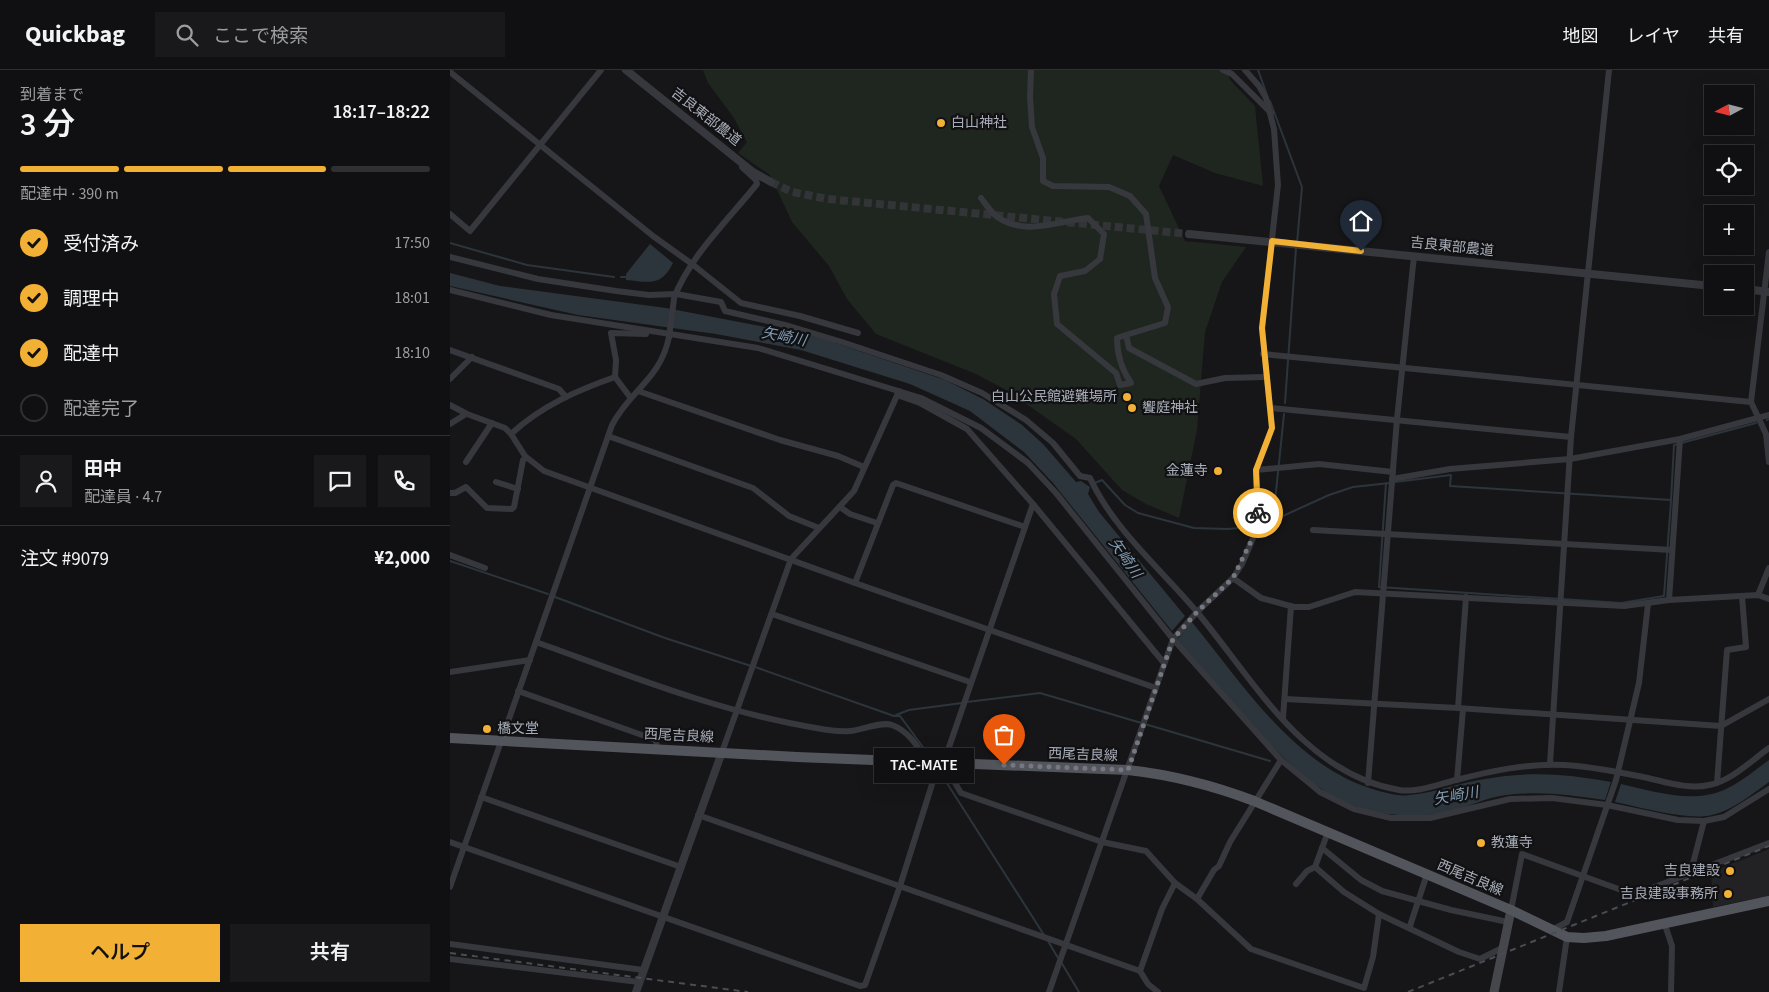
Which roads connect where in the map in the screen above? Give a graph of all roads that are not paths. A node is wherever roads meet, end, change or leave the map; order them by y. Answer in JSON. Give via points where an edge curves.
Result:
{"nodes":[{"id":1,"x":601,"y":70,"type":"edge"},
{"id":2,"x":626,"y":70,"type":"edge"},
{"id":3,"x":1031,"y":70,"type":"edge"},
{"id":4,"x":1223,"y":70,"type":"edge"},
{"id":5,"x":1245,"y":70,"type":"edge"},
{"id":6,"x":1609,"y":70,"type":"edge"},
{"id":7,"x":450,"y":72,"type":"edge"},
{"id":8,"x":1272,"y":114,"type":"junction"},
{"id":9,"x":540,"y":145,"type":"junction"},
{"id":10,"x":738,"y":159,"type":"junction"},
{"id":11,"x":770,"y":182,"type":"tunnel mouth"},
{"id":12,"x":981,"y":198,"type":"dead end"},
{"id":13,"x":450,"y":214,"type":"edge"},
{"id":14,"x":1189,"y":234,"type":"tunnel mouth"},
{"id":15,"x":1272,"y":241,"type":"junction"},
{"id":16,"x":1769,"y":252,"type":"edge"},
{"id":17,"x":1414,"y":256,"type":"junction"},
{"id":18,"x":450,"y":258,"type":"edge"},
{"id":19,"x":692,"y":264,"type":"junction"},
{"id":20,"x":1588,"y":274,"type":"junction"},
{"id":21,"x":1704,"y":285,"type":"edge"},
{"id":22,"x":450,"y":290,"type":"edge"},
{"id":23,"x":1754,"y":290,"type":"edge"},
{"id":24,"x":1767,"y":292,"type":"edge"},
{"id":25,"x":675,"y":297,"type":"junction"},
{"id":26,"x":649,"y":332,"type":"junction"},
{"id":27,"x":858,"y":333,"type":"dead end"},
{"id":28,"x":1126,"y":335,"type":"junction"},
{"id":29,"x":450,"y":350,"type":"edge"},
{"id":30,"x":1264,"y":354,"type":"junction"},
{"id":31,"x":472,"y":357,"type":"junction"},
{"id":32,"x":1402,"y":366,"type":"junction"},
{"id":33,"x":615,"y":377,"type":"junction"},
{"id":34,"x":1266,"y":377,"type":"junction"},
{"id":35,"x":450,"y":380,"type":"edge"},
{"id":36,"x":1577,"y":384,"type":"junction"},
{"id":37,"x":638,"y":391,"type":"junction"},
{"id":38,"x":898,"y":393,"type":"junction"},
{"id":39,"x":566,"y":396,"type":"junction"},
{"id":40,"x":630,"y":397,"type":"junction"},
{"id":41,"x":1751,"y":402,"type":"junction"},
{"id":42,"x":450,"y":405,"type":"edge"},
{"id":43,"x":1271,"y":408,"type":"junction"},
{"id":44,"x":466,"y":414,"type":"junction"},
{"id":45,"x":1769,"y":415,"type":"edge"},
{"id":46,"x":1760,"y":418,"type":"junction"},
{"id":47,"x":1397,"y":419,"type":"junction"},
{"id":48,"x":492,"y":423,"type":"junction"},
{"id":49,"x":450,"y":424,"type":"edge"},
{"id":50,"x":512,"y":434,"type":"junction"},
{"id":51,"x":608,"y":436,"type":"junction"},
{"id":52,"x":1571,"y":437,"type":"junction"},
{"id":53,"x":1680,"y":439,"type":"junction"},
{"id":54,"x":526,"y":458,"type":"junction"},
{"id":55,"x":1570,"y":459,"type":"junction"},
{"id":56,"x":466,"y":462,"type":"dead end"},
{"id":57,"x":1769,"y":462,"type":"edge"},
{"id":58,"x":864,"y":467,"type":"junction"},
{"id":59,"x":1256,"y":470,"type":"junction"},
{"id":60,"x":1393,"y":475,"type":"junction"},
{"id":61,"x":496,"y":482,"type":"dead end"},
{"id":62,"x":591,"y":488,"type":"junction"},
{"id":63,"x":518,"y":489,"type":"junction"},
{"id":64,"x":450,"y":493,"type":"edge"},
{"id":65,"x":1033,"y":504,"type":"junction"},
{"id":66,"x":840,"y":507,"type":"junction"},
{"id":67,"x":877,"y":523,"type":"junction"},
{"id":68,"x":1025,"y":527,"type":"junction"},
{"id":69,"x":819,"y":528,"type":"junction"},
{"id":70,"x":1313,"y":530,"type":"dead end"},
{"id":71,"x":1386,"y":535,"type":"junction"},
{"id":72,"x":1565,"y":545,"type":"junction"},
{"id":73,"x":1672,"y":550,"type":"junction"},
{"id":74,"x":450,"y":556,"type":"edge"},
{"id":75,"x":791,"y":559,"type":"junction"},
{"id":76,"x":485,"y":568,"type":"dead end"},
{"id":77,"x":1769,"y":568,"type":"edge"},
{"id":78,"x":1233,"y":578,"type":"junction"},
{"id":79,"x":855,"y":584,"type":"junction"},
{"id":80,"x":1383,"y":592,"type":"junction"},
{"id":81,"x":1758,"y":595,"type":"junction"},
{"id":82,"x":1742,"y":596,"type":"junction"},
{"id":83,"x":1466,"y":597,"type":"junction"},
{"id":84,"x":1769,"y":599,"type":"edge"},
{"id":85,"x":1669,"y":600,"type":"junction"},
{"id":86,"x":1562,"y":602,"type":"junction"},
{"id":87,"x":1648,"y":604,"type":"junction"},
{"id":88,"x":1291,"y":606,"type":"junction"},
{"id":89,"x":1197,"y":612,"type":"junction"},
{"id":90,"x":772,"y":614,"type":"junction"},
{"id":91,"x":990,"y":630,"type":"junction"},
{"id":92,"x":1175,"y":636,"type":"junction"},
{"id":93,"x":536,"y":642,"type":"junction"},
{"id":94,"x":530,"y":660,"type":"junction"},
{"id":95,"x":1164,"y":663,"type":"junction"},
{"id":96,"x":450,"y":672,"type":"edge"},
{"id":97,"x":970,"y":682,"type":"junction"},
{"id":98,"x":1156,"y":688,"type":"junction"},
{"id":99,"x":518,"y":691,"type":"junction"},
{"id":100,"x":1285,"y":699,"type":"junction"},
{"id":101,"x":1769,"y":699,"type":"edge"},
{"id":102,"x":1373,"y":703,"type":"junction"},
{"id":103,"x":1461,"y":708,"type":"junction"},
{"id":104,"x":738,"y":711,"type":"junction"},
{"id":105,"x":1553,"y":714,"type":"junction"},
{"id":106,"x":1283,"y":718,"type":"junction"},
{"id":107,"x":1630,"y":719,"type":"junction"},
{"id":108,"x":1721,"y":726,"type":"junction"},
{"id":109,"x":452,"y":737,"type":"edge"},
{"id":110,"x":502,"y":741,"type":"junction"},
{"id":111,"x":657,"y":748,"type":"junction"},
{"id":112,"x":1769,"y":748,"type":"edge"},
{"id":113,"x":722,"y":752,"type":"junction"},
{"id":114,"x":1281,"y":760,"type":"junction"},
{"id":115,"x":925,"y":761,"type":"junction"},
{"id":116,"x":942,"y":761,"type":"junction"},
{"id":117,"x":1550,"y":764,"type":"junction"},
{"id":118,"x":1128,"y":770,"type":"junction"},
{"id":119,"x":1616,"y":771,"type":"junction"},
{"id":120,"x":934,"y":778,"type":"dead end"},
{"id":121,"x":1457,"y":780,"type":"junction"},
{"id":122,"x":1368,"y":783,"type":"junction"},
{"id":123,"x":1717,"y":783,"type":"junction"},
{"id":124,"x":1769,"y":789,"type":"edge"},
{"id":125,"x":481,"y":797,"type":"junction"},
{"id":126,"x":1254,"y":801,"type":"junction"},
{"id":127,"x":1608,"y":803,"type":"junction"},
{"id":128,"x":698,"y":816,"type":"junction"},
{"id":129,"x":1704,"y":821,"type":"junction"},
{"id":130,"x":1328,"y":832,"type":"junction"},
{"id":131,"x":450,"y":842,"type":"edge"},
{"id":132,"x":1102,"y":842,"type":"junction"},
{"id":133,"x":1769,"y":843,"type":"edge"},
{"id":134,"x":464,"y":847,"type":"junction"},
{"id":135,"x":1322,"y":848,"type":"junction"},
{"id":136,"x":681,"y":867,"type":"junction"},
{"id":137,"x":1315,"y":867,"type":"junction"},
{"id":138,"x":1426,"y":874,"type":"junction"},
{"id":139,"x":1583,"y":875,"type":"junction"},
{"id":140,"x":1690,"y":875,"type":"junction"},
{"id":141,"x":1175,"y":883,"type":"junction"},
{"id":142,"x":1296,"y":884,"type":"dead end"},
{"id":143,"x":900,"y":886,"type":"junction"},
{"id":144,"x":450,"y":887,"type":"edge"},
{"id":145,"x":1197,"y":899,"type":"junction"},
{"id":146,"x":1769,"y":901,"type":"edge"},
{"id":147,"x":1418,"y":902,"type":"junction"},
{"id":148,"x":1511,"y":910,"type":"junction"},
{"id":149,"x":1379,"y":914,"type":"junction"},
{"id":150,"x":663,"y":918,"type":"junction"},
{"id":151,"x":1508,"y":922,"type":"junction"},
{"id":152,"x":1664,"y":922,"type":"junction"},
{"id":153,"x":1410,"y":926,"type":"junction"},
{"id":154,"x":1552,"y":930,"type":"junction"},
{"id":155,"x":1567,"y":937,"type":"junction"},
{"id":156,"x":450,"y":944,"type":"edge"},
{"id":157,"x":1065,"y":948,"type":"junction"},
{"id":158,"x":1502,"y":948,"type":"junction"},
{"id":159,"x":450,"y":959,"type":"edge"},
{"id":160,"x":643,"y":970,"type":"junction"},
{"id":161,"x":1140,"y":971,"type":"junction"},
{"id":162,"x":639,"y":982,"type":"junction"},
{"id":163,"x":636,"y":992,"type":"edge"},
{"id":164,"x":1049,"y":992,"type":"edge"},
{"id":165,"x":1158,"y":992,"type":"edge"},
{"id":166,"x":1494,"y":992,"type":"edge"},
{"id":167,"x":1559,"y":992,"type":"edge"},
{"id":168,"x":1671,"y":992,"type":"edge"}],
"edges":[{"from":1,"to":9,"type":"street"},
{"from":2,"to":10,"type":"street","name":"吉良東部農道"},
{"from":3,"to":28,"type":"street","via":[[1032,127],[1043,158],[1043,181],[1053,186],[1109,186],[1130,196],[1146,214],[1155,278],[1168,307],[1165,323]]},
{"from":4,"to":8,"type":"street","via":[[1232,74]]},
{"from":5,"to":8,"type":"street","via":[[1260,86]]},
{"from":6,"to":20,"type":"street"},
{"from":7,"to":9,"type":"street"},
{"from":8,"to":15,"type":"street","via":[[1278,185]]},
{"from":9,"to":13,"type":"street","via":[[470,230]]},
{"from":9,"to":19,"type":"street"},
{"from":10,"to":11,"type":"street","name":"吉良東部農道"},
{"from":10,"to":19,"type":"street","via":[[739,165],[757,184]]},
{"from":12,"to":28,"type":"street","via":[[996,216],[1018,226],[1043,227],[1088,218],[1104,234],[1100,259],[1084,271],[1060,276],[1054,294],[1057,324],[1116,373],[1120,385],[1131,383],[1118,348],[1118,338]]},
{"from":14,"to":15,"type":"street","name":"吉良東部農道"},
{"from":15,"to":17,"type":"street","name":"吉良東部農道"},
{"from":15,"to":30,"type":"street","via":[[1262,320]]},
{"from":16,"to":24,"type":"street"},
{"from":17,"to":20,"type":"street","name":"吉良東部農道"},
{"from":17,"to":32,"type":"street"},
{"from":18,"to":25,"type":"street","via":[[538,280]]},
{"from":19,"to":25,"type":"street"},
{"from":19,"to":27,"type":"street","via":[[741,303]]},
{"from":20,"to":21,"type":"street","name":"吉良東部農道"},
{"from":20,"to":36,"type":"street"},
{"from":22,"to":26,"type":"street","via":[[551,315]]},
{"from":23,"to":24,"type":"street"},
{"from":24,"to":41,"type":"street"},
{"from":25,"to":37,"type":"street","bridge":true,"via":[[666,355],[660,367]]},
{"from":25,"to":89,"type":"street","via":[[721,302],[726,311],[789,326],[941,375],[1003,404],[1053,443],[1080,476],[1090,478],[1100,501],[1118,525]]},
{"from":26,"to":33,"type":"street","via":[[611,333],[616,360]]},
{"from":26,"to":38,"type":"street","via":[[758,348]]},
{"from":28,"to":34,"type":"street","via":[[1129,348],[1196,384],[1225,378]]},
{"from":29,"to":31,"type":"street"},
{"from":30,"to":32,"type":"street"},
{"from":30,"to":34,"type":"street"},
{"from":31,"to":35,"type":"street"},
{"from":31,"to":39,"type":"street","via":[[558,389]]},
{"from":32,"to":36,"type":"street"},
{"from":32,"to":47,"type":"street"},
{"from":33,"to":39,"type":"street"},
{"from":33,"to":40,"type":"street"},
{"from":34,"to":43,"type":"street"},
{"from":36,"to":41,"type":"street"},
{"from":36,"to":52,"type":"street"},
{"from":37,"to":40,"type":"street"},
{"from":37,"to":58,"type":"street"},
{"from":38,"to":58,"type":"street"},
{"from":38,"to":65,"type":"street","via":[[967,429]]},
{"from":38,"to":92,"type":"street","via":[[940,406],[981,428],[1028,463]]},
{"from":39,"to":50,"type":"street","via":[[527,419]]},
{"from":40,"to":51,"type":"street"},
{"from":41,"to":46,"type":"street"},
{"from":42,"to":44,"type":"street"},
{"from":43,"to":47,"type":"street"},
{"from":43,"to":59,"type":"street","via":[[1271,436]]},
{"from":44,"to":48,"type":"street"},
{"from":44,"to":49,"type":"street"},
{"from":45,"to":46,"type":"street"},
{"from":46,"to":53,"type":"street"},
{"from":46,"to":57,"type":"street","via":[[1766,434]]},
{"from":47,"to":52,"type":"street"},
{"from":47,"to":60,"type":"street"},
{"from":48,"to":50,"type":"street"},
{"from":48,"to":56,"type":"street"},
{"from":50,"to":54,"type":"street"},
{"from":51,"to":62,"type":"street"},
{"from":51,"to":69,"type":"street","via":[[753,488],[789,516]]},
{"from":52,"to":55,"type":"street"},
{"from":53,"to":55,"type":"street"},
{"from":53,"to":73,"type":"street"},
{"from":54,"to":62,"type":"street","via":[[544,471]]},
{"from":54,"to":63,"type":"street"},
{"from":55,"to":60,"type":"street"},
{"from":55,"to":72,"type":"street"},
{"from":58,"to":66,"type":"street","via":[[854,491]]},
{"from":59,"to":60,"type":"street","via":[[1319,464]]},
{"from":59,"to":78,"type":"street","via":[[1257,529]]},
{"from":60,"to":71,"type":"street"},
{"from":61,"to":63,"type":"street"},
{"from":62,"to":75,"type":"street"},
{"from":62,"to":93,"type":"street"},
{"from":63,"to":64,"type":"street","via":[[512,509],[487,508],[466,487]]},
{"from":65,"to":68,"type":"street"},
{"from":65,"to":95,"type":"street"},
{"from":66,"to":67,"type":"street"},
{"from":66,"to":69,"type":"street"},
{"from":67,"to":68,"type":"street","via":[[896,483]]},
{"from":67,"to":79,"type":"street"},
{"from":68,"to":91,"type":"street"},
{"from":69,"to":75,"type":"street"},
{"from":70,"to":71,"type":"street"},
{"from":71,"to":72,"type":"street"},
{"from":71,"to":80,"type":"street"},
{"from":72,"to":73,"type":"street"},
{"from":72,"to":86,"type":"street"},
{"from":73,"to":85,"type":"street"},
{"from":74,"to":76,"type":"street"},
{"from":75,"to":79,"type":"street"},
{"from":75,"to":90,"type":"street"},
{"from":77,"to":81,"type":"street"},
{"from":78,"to":88,"type":"street","via":[[1261,598]]},
{"from":78,"to":89,"type":"street"},
{"from":79,"to":91,"type":"street"},
{"from":80,"to":83,"type":"street"},
{"from":80,"to":88,"type":"street","via":[[1354,592],[1309,606]]},
{"from":80,"to":102,"type":"street"},
{"from":81,"to":82,"type":"street"},
{"from":81,"to":84,"type":"street"},
{"from":82,"to":85,"type":"street"},
{"from":82,"to":108,"type":"street","via":[[1746,648],[1727,650]]},
{"from":83,"to":86,"type":"street"},
{"from":83,"to":103,"type":"street"},
{"from":85,"to":87,"type":"street"},
{"from":86,"to":87,"type":"street","via":[[1624,606]]},
{"from":86,"to":105,"type":"street"},
{"from":87,"to":107,"type":"street","via":[[1639,683]]},
{"from":88,"to":100,"type":"street"},
{"from":89,"to":92,"type":"street"},
{"from":89,"to":106,"type":"street","via":[[1258,692]]},
{"from":90,"to":97,"type":"street"},
{"from":90,"to":104,"type":"street"},
{"from":91,"to":97,"type":"street"},
{"from":91,"to":98,"type":"street"},
{"from":92,"to":95,"type":"street"},
{"from":92,"to":114,"type":"street"},
{"from":93,"to":94,"type":"street"},
{"from":93,"to":104,"type":"street"},
{"from":94,"to":96,"type":"street"},
{"from":94,"to":99,"type":"street"},
{"from":95,"to":98,"type":"street"},
{"from":97,"to":116,"type":"street"},
{"from":98,"to":118,"type":"street"},
{"from":99,"to":110,"type":"street"},
{"from":99,"to":111,"type":"street","via":[[656,740]]},
{"from":100,"to":102,"type":"street"},
{"from":100,"to":106,"type":"street"},
{"from":101,"to":108,"type":"street"},
{"from":102,"to":103,"type":"street"},
{"from":102,"to":122,"type":"street"},
{"from":103,"to":105,"type":"street"},
{"from":103,"to":121,"type":"street"},
{"from":104,"to":113,"type":"street"},
{"from":104,"to":115,"type":"street","via":[[818,729],[850,731],[890,724],[903,731]]},
{"from":105,"to":107,"type":"street"},
{"from":105,"to":117,"type":"street"},
{"from":106,"to":122,"type":"street","via":[[1342,771]]},
{"from":107,"to":108,"type":"street"},
{"from":107,"to":119,"type":"street"},
{"from":108,"to":123,"type":"street"},
{"from":109,"to":110,"type":"main road","name":"西尾吉良線"},
{"from":110,"to":111,"type":"main road","name":"西尾吉良線"},
{"from":110,"to":125,"type":"street"},
{"from":111,"to":113,"type":"main road","name":"西尾吉良線"},
{"from":112,"to":123,"type":"street"},
{"from":113,"to":115,"type":"main road","name":"西尾吉良線"},
{"from":113,"to":128,"type":"street"},
{"from":114,"to":126,"type":"street"},
{"from":114,"to":127,"type":"street","via":[[1337,802],[1391,818],[1430,818],[1501,801],[1535,797]]},
{"from":115,"to":116,"type":"main road","name":"西尾吉良線"},
{"from":116,"to":118,"type":"main road","name":"西尾吉良線"},
{"from":116,"to":132,"type":"street","via":[[961,793]]},
{"from":117,"to":119,"type":"street"},
{"from":117,"to":121,"type":"street"},
{"from":118,"to":126,"type":"main road","name":"西尾吉良線","via":[[1170,775],[1215,786]]},
{"from":118,"to":132,"type":"street"},
{"from":119,"to":123,"type":"street","via":[[1679,784]]},
{"from":119,"to":127,"type":"street"},
{"from":120,"to":143,"type":"street"},
{"from":121,"to":122,"type":"street","via":[[1402,791]]},
{"from":124,"to":129,"type":"street","via":[[1724,817]]},
{"from":125,"to":134,"type":"street"},
{"from":125,"to":136,"type":"street"},
{"from":126,"to":130,"type":"main road","name":"西尾吉良線"},
{"from":126,"to":145,"type":"street"},
{"from":127,"to":129,"type":"street","via":[[1678,820]]},
{"from":127,"to":139,"type":"street"},
{"from":128,"to":136,"type":"street"},
{"from":128,"to":143,"type":"street"},
{"from":129,"to":140,"type":"street"},
{"from":130,"to":135,"type":"street"},
{"from":130,"to":138,"type":"main road","name":"西尾吉良線"},
{"from":131,"to":134,"type":"street"},
{"from":132,"to":141,"type":"street","via":[[1146,851]]},
{"from":132,"to":157,"type":"street"},
{"from":133,"to":140,"type":"street"},
{"from":134,"to":144,"type":"street"},
{"from":134,"to":150,"type":"street"},
{"from":135,"to":137,"type":"street"},
{"from":135,"to":147,"type":"street","via":[[1361,880],[1382,891]]},
{"from":136,"to":150,"type":"street"},
{"from":137,"to":142,"type":"street"},
{"from":137,"to":149,"type":"street","via":[[1344,892]]},
{"from":138,"to":147,"type":"street"},
{"from":138,"to":148,"type":"main road","name":"西尾吉良線"},
{"from":139,"to":140,"type":"street","via":[[1624,891],[1636,892]]},
{"from":139,"to":148,"type":"street","via":[[1522,854]]},
{"from":139,"to":154,"type":"street","via":[[1567,922]]},
{"from":141,"to":145,"type":"street"},
{"from":141,"to":161,"type":"street"},
{"from":143,"to":150,"type":"street","via":[[865,985],[860,986]]},
{"from":143,"to":157,"type":"street","via":[[1057,940]]},
{"from":145,"to":149,"type":"street","via":[[1251,949],[1364,988],[1373,957]]},
{"from":146,"to":152,"type":"main road","name":"西尾吉良線"},
{"from":147,"to":151,"type":"street"},
{"from":147,"to":153,"type":"street"},
{"from":148,"to":151,"type":"main road"},
{"from":148,"to":154,"type":"main road","name":"西尾吉良線"},
{"from":149,"to":153,"type":"street"},
{"from":150,"to":160,"type":"street"},
{"from":151,"to":158,"type":"main road"},
{"from":152,"to":155,"type":"main road","name":"西尾吉良線","via":[[1606,936]]},
{"from":152,"to":168,"type":"street","via":[[1672,946]]},
{"from":153,"to":158,"type":"street","via":[[1459,952],[1480,959]]},
{"from":154,"to":155,"type":"main road","name":"西尾吉良線"},
{"from":155,"to":167,"type":"street"},
{"from":156,"to":160,"type":"street"},
{"from":157,"to":161,"type":"street"},
{"from":157,"to":164,"type":"street"},
{"from":158,"to":166,"type":"main road"},
{"from":159,"to":162,"type":"street"},
{"from":160,"to":162,"type":"street"},
{"from":161,"to":165,"type":"street"},
{"from":162,"to":163,"type":"street"}]}
